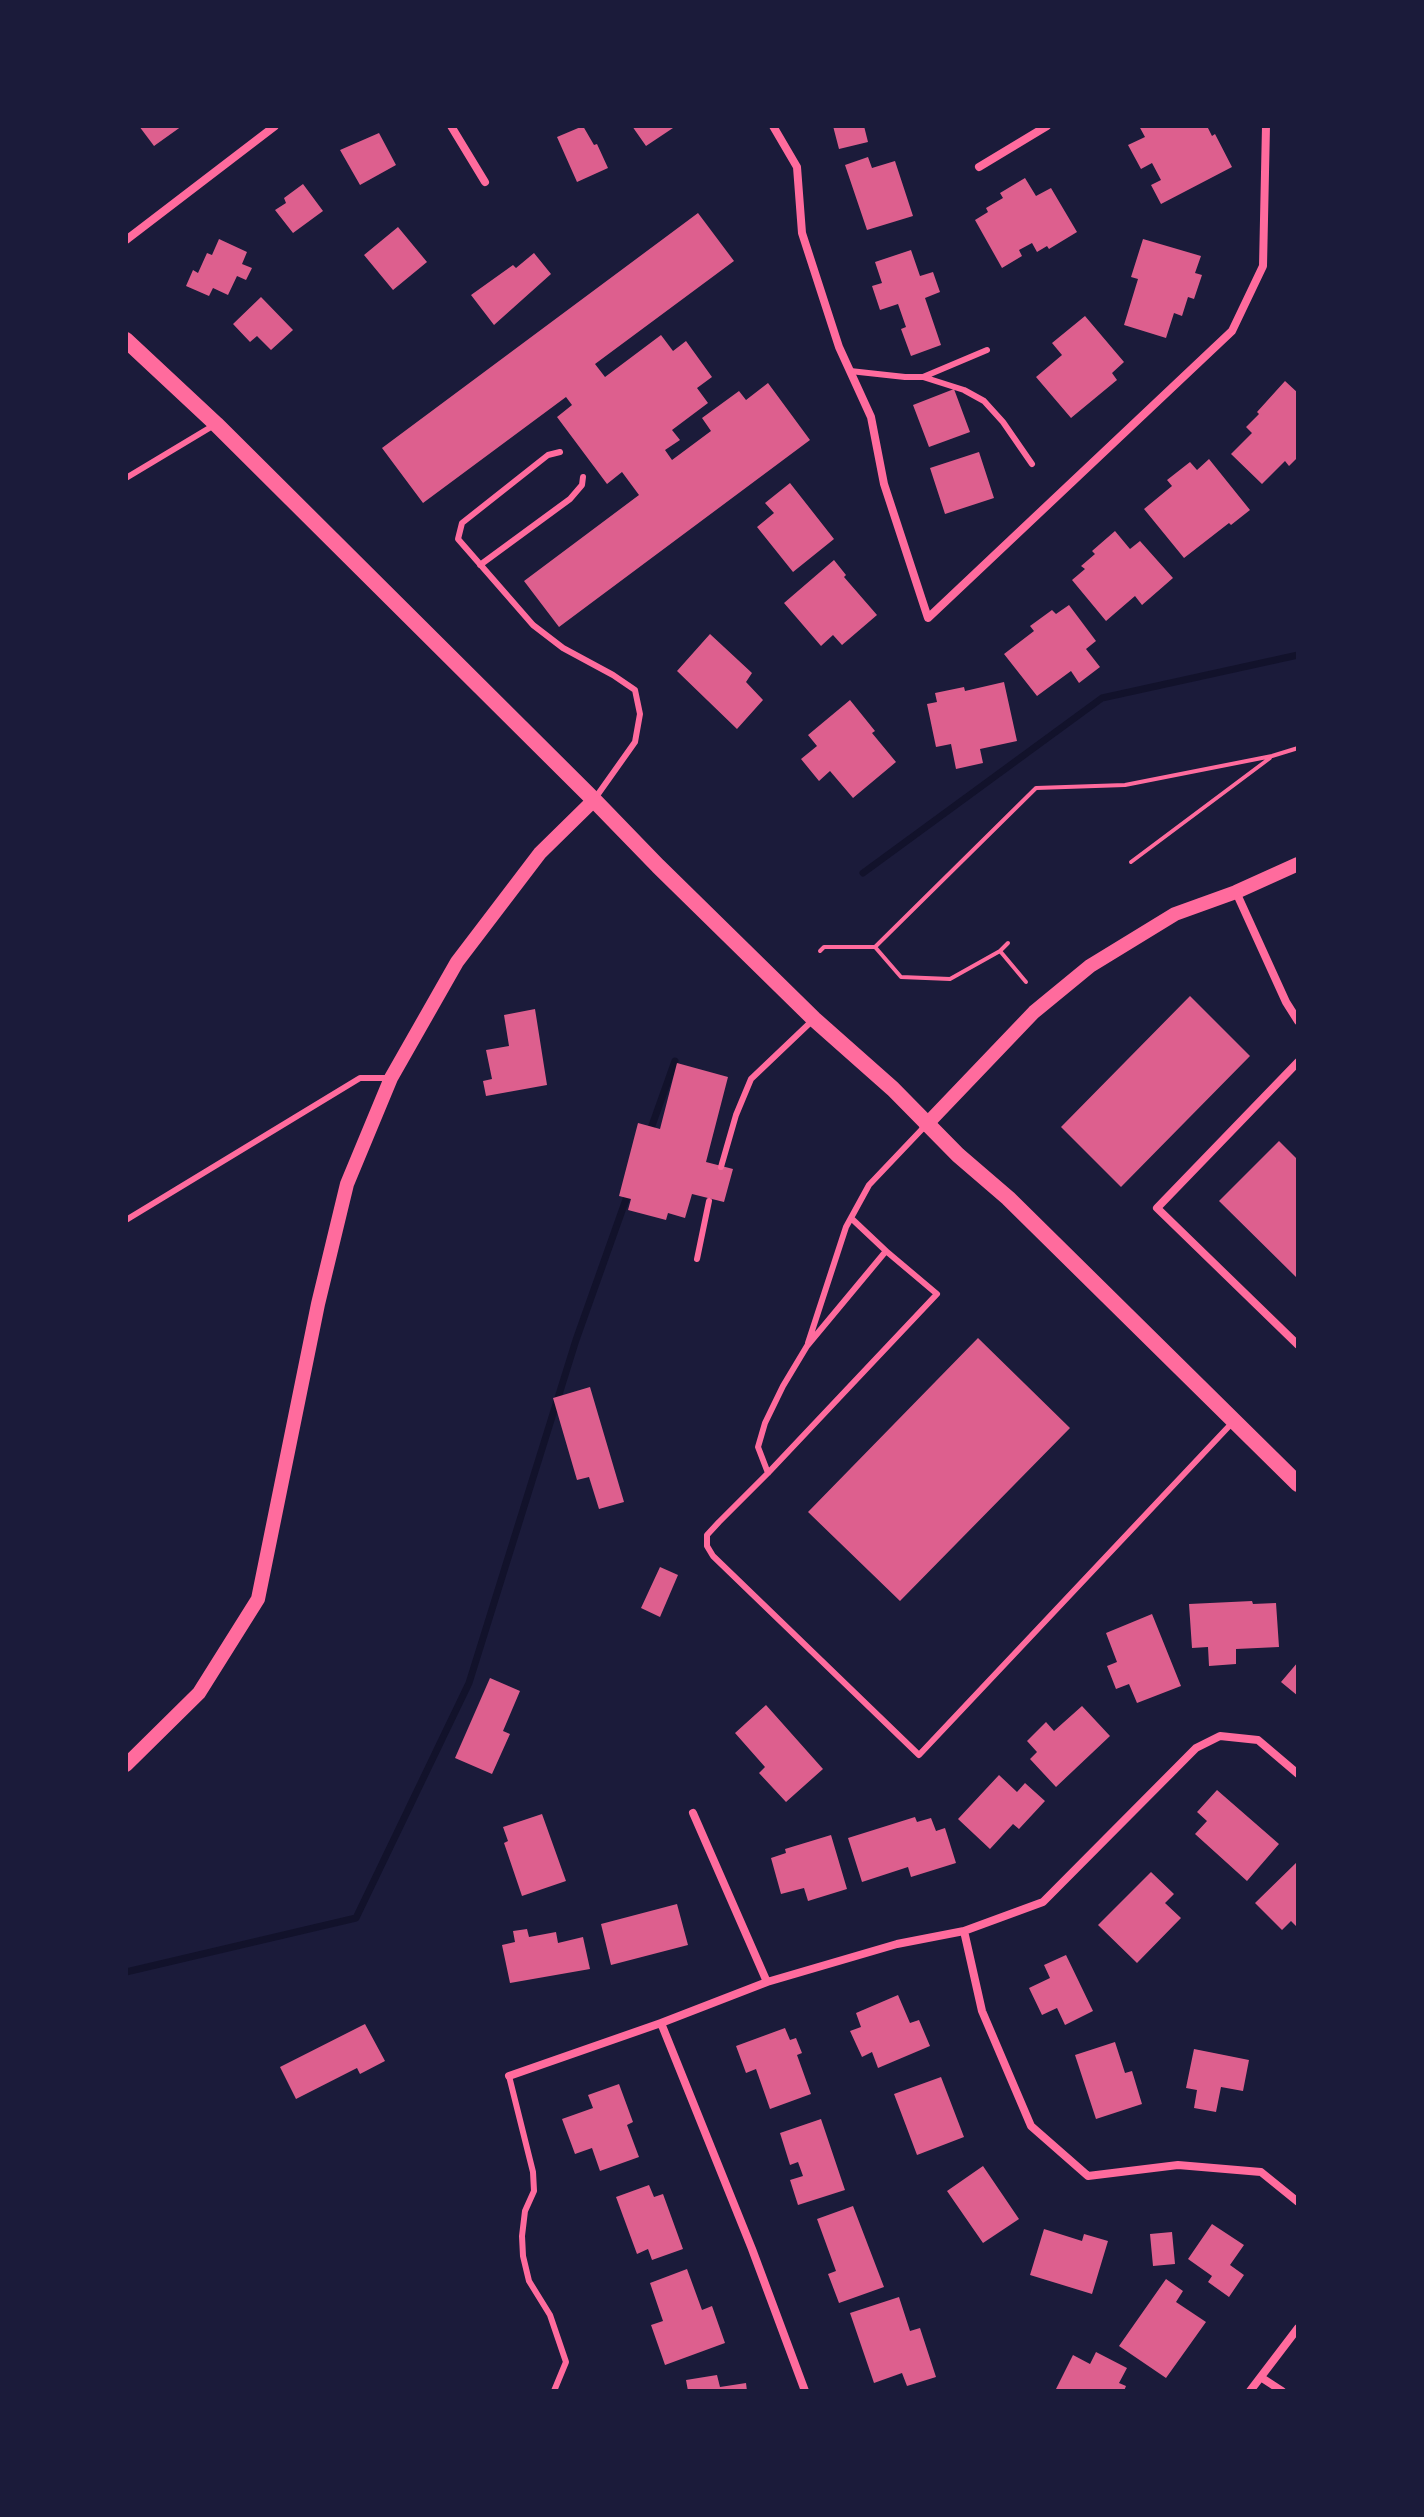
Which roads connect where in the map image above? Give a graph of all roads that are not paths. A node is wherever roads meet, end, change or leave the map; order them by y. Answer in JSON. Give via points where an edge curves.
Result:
{"nodes":[{"id":1,"x":275,"y":126,"type":"edge"},
{"id":2,"x":451,"y":126,"type":"edge"},
{"id":3,"x":773,"y":126,"type":"edge"},
{"id":4,"x":1047,"y":126,"type":"edge"},
{"id":5,"x":1266,"y":126,"type":"edge"},
{"id":6,"x":979,"y":167,"type":"dead end"},
{"id":7,"x":485,"y":182,"type":"dead end"},
{"id":8,"x":126,"y":240,"type":"edge"},
{"id":9,"x":126,"y":340,"type":"edge"},
{"id":10,"x":987,"y":350,"type":"dead end"},
{"id":11,"x":850,"y":371,"type":"junction"},
{"id":12,"x":923,"y":377,"type":"junction"},
{"id":13,"x":216,"y":424,"type":"junction"},
{"id":14,"x":560,"y":452,"type":"dead end"},
{"id":15,"x":1032,"y":464,"type":"dead end"},
{"id":16,"x":583,"y":477,"type":"dead end"},
{"id":17,"x":126,"y":478,"type":"edge"},
{"id":18,"x":480,"y":565,"type":"junction"},
{"id":19,"x":594,"y":800,"type":"junction"},
{"id":20,"x":1298,"y":864,"type":"edge"},
{"id":21,"x":1236,"y":892,"type":"junction"},
{"id":22,"x":814,"y":1019,"type":"junction"},
{"id":23,"x":1298,"y":1021,"type":"edge"},
{"id":24,"x":1298,"y":1062,"type":"edge"},
{"id":25,"x":391,"y":1078,"type":"junction"},
{"id":26,"x":926,"y":1125,"type":"junction"},
{"id":27,"x":721,"y":1167,"type":"dead end"},
{"id":28,"x":709,"y":1201,"type":"dead end"},
{"id":29,"x":851,"y":1218,"type":"junction"},
{"id":30,"x":126,"y":1220,"type":"edge"},
{"id":31,"x":886,"y":1251,"type":"junction"},
{"id":32,"x":697,"y":1259,"type":"dead end"},
{"id":33,"x":1298,"y":1345,"type":"edge"},
{"id":34,"x":807,"y":1346,"type":"junction"},
{"id":35,"x":1234,"y":1421,"type":"junction"},
{"id":36,"x":768,"y":1473,"type":"junction"},
{"id":37,"x":1298,"y":1484,"type":"edge"},
{"id":38,"x":126,"y":1765,"type":"edge"},
{"id":39,"x":1298,"y":1774,"type":"edge"},
{"id":40,"x":693,"y":1813,"type":"dead end"},
{"id":41,"x":964,"y":1931,"type":"junction"},
{"id":42,"x":767,"y":1982,"type":"junction"},
{"id":43,"x":661,"y":2023,"type":"junction"},
{"id":44,"x":509,"y":2076,"type":"joint"},
{"id":45,"x":1298,"y":2202,"type":"edge"},
{"id":46,"x":1298,"y":2328,"type":"edge"},
{"id":47,"x":1262,"y":2378,"type":"junction"},
{"id":48,"x":554,"y":2391,"type":"edge"},
{"id":49,"x":805,"y":2391,"type":"edge"},
{"id":50,"x":1250,"y":2391,"type":"edge"},
{"id":51,"x":1282,"y":2391,"type":"edge"}],
"edges":[{"from":1,"to":8,"type":"street"},
{"from":2,"to":7,"type":"street"},
{"from":3,"to":11,"type":"street","via":[[797,167],[802,233]]},
{"from":4,"to":6,"type":"street"},
{"from":5,"to":11,"type":"street","via":[[1263,266],[1232,331],[928,618],[884,484],[871,417]]},
{"from":9,"to":13,"type":"main road"},
{"from":10,"to":12,"type":"lane"},
{"from":11,"to":12,"type":"lane"},
{"from":12,"to":15,"type":"lane","via":[[984,401]]},
{"from":13,"to":17,"type":"lane"},
{"from":13,"to":19,"type":"main road"},
{"from":14,"to":18,"type":"lane","via":[[548,455],[462,523],[458,539]]},
{"from":16,"to":18,"type":"lane","via":[[570,499]]},
{"from":18,"to":19,"type":"lane","via":[[533,625],[635,690],[640,714],[635,742]]},
{"from":19,"to":22,"type":"main road"},
{"from":19,"to":25,"type":"street","via":[[540,853],[457,962]]},
{"from":20,"to":21,"type":"street"},
{"from":21,"to":23,"type":"street"},
{"from":21,"to":26,"type":"street","via":[[1175,914],[1090,966],[1034,1012]]},
{"from":22,"to":26,"type":"main road"},
{"from":22,"to":27,"type":"lane","via":[[751,1079]]},
{"from":24,"to":33,"type":"street","via":[[1157,1208]]},
{"from":25,"to":30,"type":"lane","via":[[360,1078]]},
{"from":25,"to":38,"type":"street","via":[[347,1184],[258,1599],[199,1693]]},
{"from":26,"to":29,"type":"lane","via":[[869,1185]]},
{"from":26,"to":35,"type":"main road","via":[[1008,1198]]},
{"from":28,"to":32,"type":"lane"},
{"from":29,"to":31,"type":"lane"},
{"from":29,"to":34,"type":"lane"},
{"from":31,"to":34,"type":"lane"},
{"from":31,"to":36,"type":"lane","via":[[937,1294]]},
{"from":34,"to":36,"type":"lane","via":[[765,1423],[758,1447]]},
{"from":35,"to":36,"type":"lane","via":[[919,1755],[707,1546],[707,1535]]},
{"from":35,"to":37,"type":"main road"},
{"from":39,"to":41,"type":"street","via":[[1258,1740],[1220,1736],[1196,1748],[1043,1902]]},
{"from":40,"to":42,"type":"street"},
{"from":41,"to":42,"type":"street","via":[[897,1944]]},
{"from":41,"to":45,"type":"street","via":[[982,2011],[1031,2126],[1088,2176],[1178,2165],[1261,2172]]},
{"from":42,"to":43,"type":"street"},
{"from":43,"to":44,"type":"street"},
{"from":43,"to":49,"type":"street"},
{"from":44,"to":48,"type":"lane","via":[[533,2172],[523,2256],[566,2362]]},
{"from":46,"to":47,"type":"street"},
{"from":47,"to":50,"type":"street"},
{"from":47,"to":51,"type":"street"}]}
